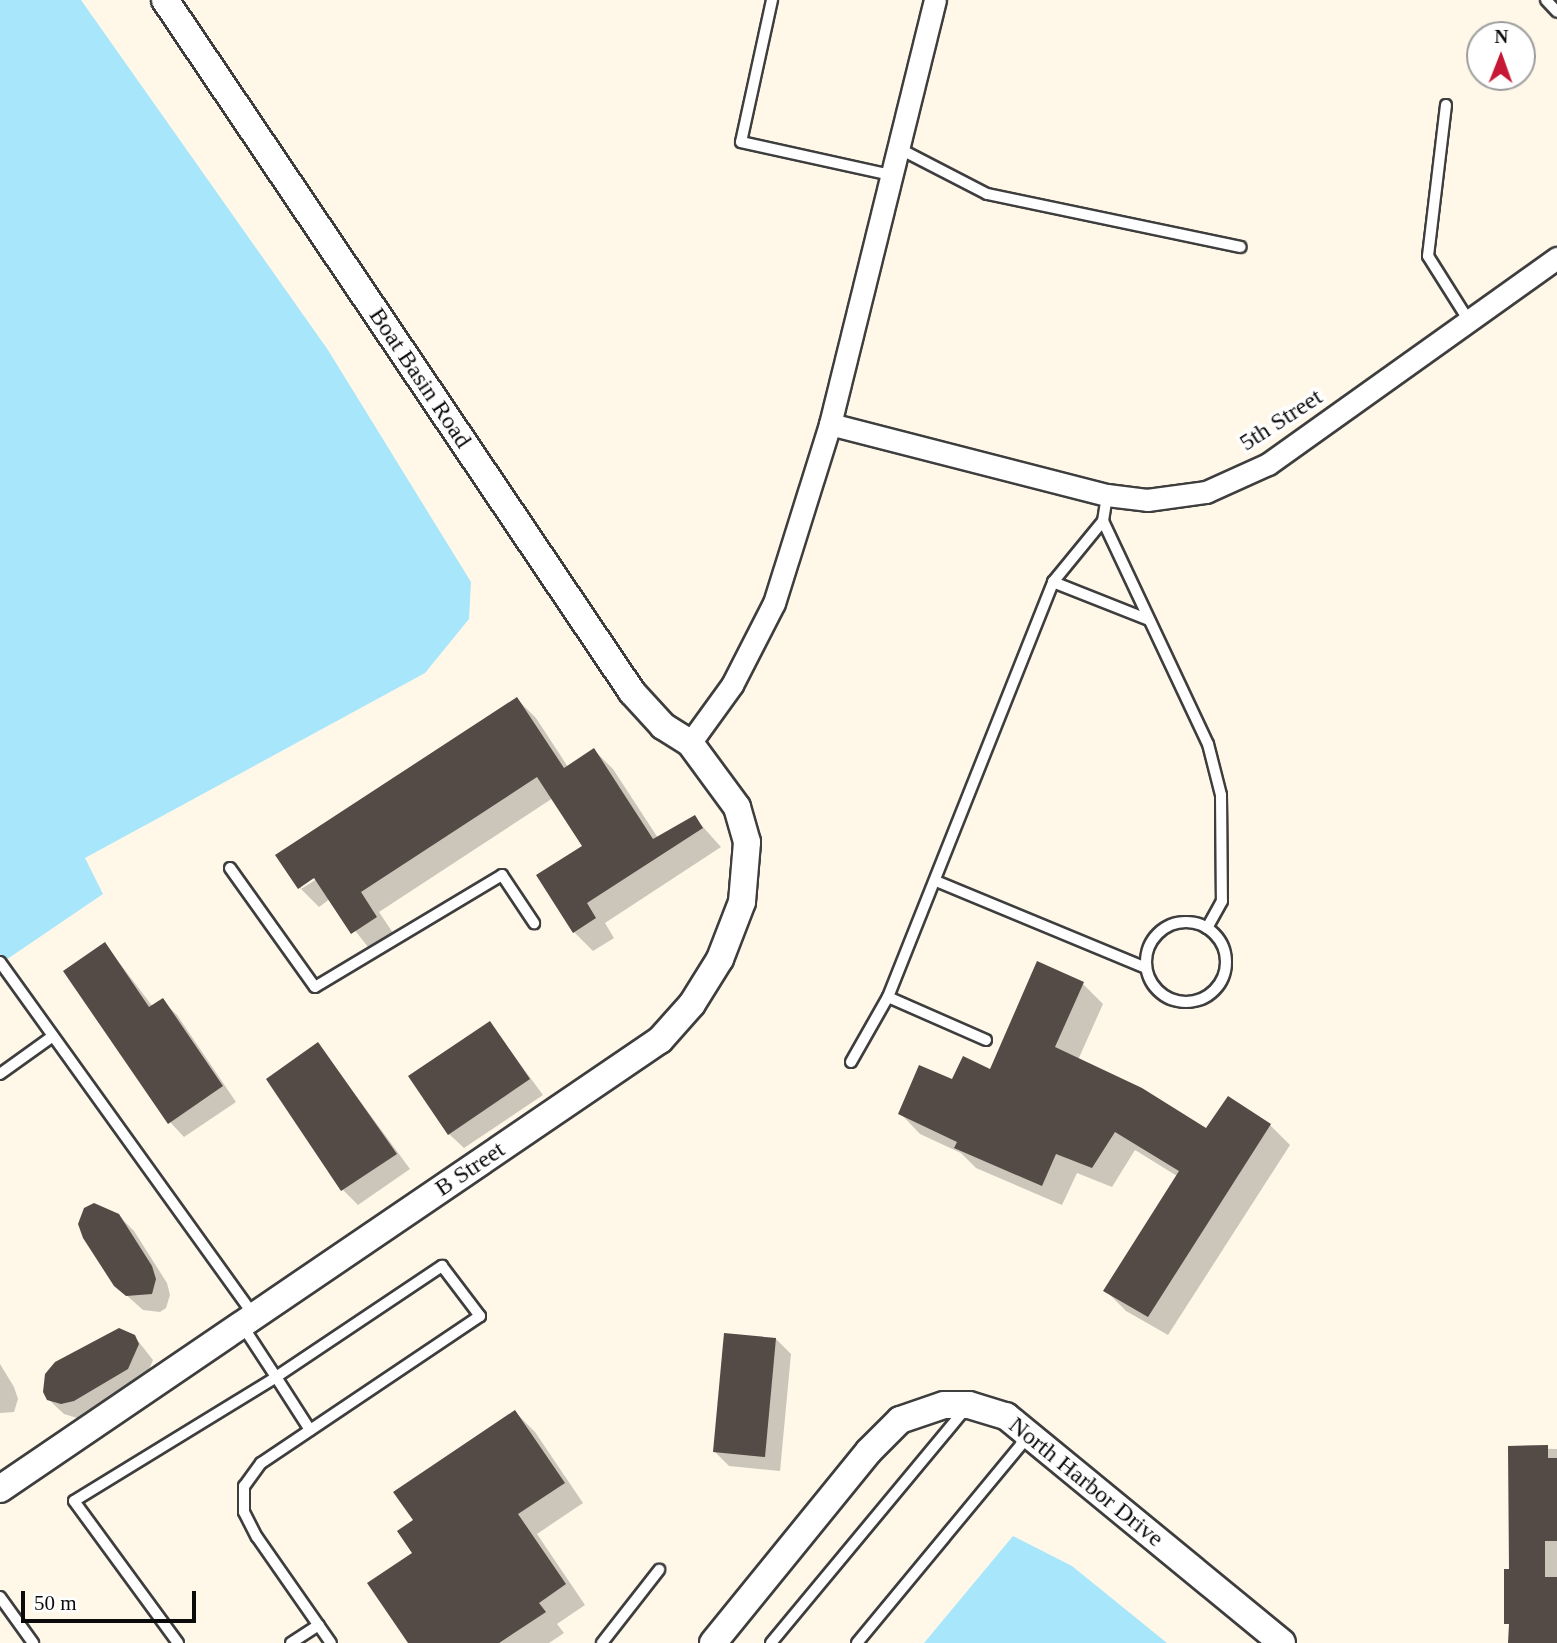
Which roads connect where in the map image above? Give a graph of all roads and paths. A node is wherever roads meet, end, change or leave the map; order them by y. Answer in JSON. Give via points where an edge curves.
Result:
{"nodes":[{"id":1,"x":164,"y":0,"type":"edge"},
{"id":2,"x":772,"y":0,"type":"edge"},
{"id":3,"x":935,"y":0,"type":"edge"},
{"id":4,"x":1546,"y":0,"type":"edge"},
{"id":5,"x":1557,"y":12,"type":"edge"},
{"id":6,"x":1446,"y":105,"type":"dead end"},
{"id":7,"x":898,"y":148,"type":"junction"},
{"id":8,"x":891,"y":175,"type":"junction"},
{"id":9,"x":1241,"y":247,"type":"dead end"},
{"id":10,"x":1557,"y":258,"type":"edge"},
{"id":11,"x":1469,"y":321,"type":"junction"},
{"id":12,"x":830,"y":424,"type":"junction"},
{"id":13,"x":1107,"y":495,"type":"junction"},
{"id":14,"x":1102,"y":522,"type":"junction"},
{"id":15,"x":1053,"y":582,"type":"junction"},
{"id":16,"x":1149,"y":620,"type":"junction"},
{"id":17,"x":691,"y":743,"type":"junction"},
{"id":18,"x":230,"y":868,"type":"dead end"},
{"id":19,"x":936,"y":881,"type":"junction"},
{"id":20,"x":534,"y":923,"type":"dead end"},
{"id":21,"x":1207,"y":928,"type":"junction"},
{"id":22,"x":0,"y":962,"type":"edge"},
{"id":23,"x":1146,"y":968,"type":"junction"},
{"id":24,"x":888,"y":997,"type":"junction"},
{"id":25,"x":53,"y":1036,"type":"junction"},
{"id":26,"x":986,"y":1040,"type":"dead end"},
{"id":27,"x":851,"y":1062,"type":"dead end"},
{"id":28,"x":0,"y":1074,"type":"edge"},
{"id":29,"x":248,"y":1320,"type":"junction"},
{"id":30,"x":276,"y":1377,"type":"junction"},
{"id":31,"x":969,"y":1405,"type":"junction"},
{"id":32,"x":310,"y":1430,"type":"junction"},
{"id":33,"x":1029,"y":1435,"type":"junction"},
{"id":34,"x":0,"y":1489,"type":"edge"},
{"id":35,"x":659,"y":1570,"type":"dead end"},
{"id":36,"x":0,"y":1597,"type":"edge"},
{"id":37,"x":318,"y":1625,"type":"junction"},
{"id":38,"x":33,"y":1643,"type":"edge"},
{"id":39,"x":178,"y":1643,"type":"edge"},
{"id":40,"x":290,"y":1643,"type":"edge"},
{"id":41,"x":331,"y":1643,"type":"edge"},
{"id":42,"x":602,"y":1643,"type":"edge"},
{"id":43,"x":713,"y":1643,"type":"edge"},
{"id":44,"x":771,"y":1643,"type":"edge"},
{"id":45,"x":858,"y":1643,"type":"edge"},
{"id":46,"x":1282,"y":1643,"type":"edge"}],
"edges":[{"from":1,"to":17,"type":"street","name":"Boat Basin Road","via":[[632,692],[663,726]]},
{"from":2,"to":8,"type":"lane","via":[[741,142]]},
{"from":3,"to":7,"type":"street"},
{"from":4,"to":5,"type":"lane"},
{"from":6,"to":11,"type":"lane","via":[[1428,256]]},
{"from":7,"to":8,"type":"street"},
{"from":7,"to":9,"type":"lane","via":[[987,194]]},
{"from":8,"to":12,"type":"street"},
{"from":10,"to":11,"type":"street","name":"5th Street"},
{"from":11,"to":13,"type":"street","name":"5th Street","via":[[1268,464],[1206,492],[1146,500]]},
{"from":12,"to":13,"type":"street","name":"5th Street"},
{"from":12,"to":17,"type":"street","via":[[774,603],[732,685]]},
{"from":13,"to":14,"type":"lane"},
{"from":14,"to":15,"type":"lane"},
{"from":14,"to":16,"type":"lane"},
{"from":15,"to":16,"type":"lane"},
{"from":15,"to":19,"type":"lane"},
{"from":16,"to":21,"type":"lane","via":[[1208,744],[1221,795],[1222,901]]},
{"from":17,"to":29,"type":"street","name":"B Street","via":[[737,807],[747,842],[742,902],[720,960],[692,1004],[660,1040]]},
{"from":18,"to":20,"type":"lane","via":[[315,987],[502,875]]},
{"from":19,"to":23,"type":"lane"},
{"from":19,"to":24,"type":"lane","via":[[900,958]]},
{"from":21,"to":23,"type":"lane","via":[[1188,922],[1165,927],[1150,944]]},
{"from":21,"to":23,"type":"lane","via":[[1222,942],[1227,961],[1213,992],[1179,1001],[1157,989]]},
{"from":22,"to":25,"type":"lane"},
{"from":24,"to":26,"type":"lane"},
{"from":24,"to":27,"type":"lane"},
{"from":25,"to":28,"type":"lane"},
{"from":25,"to":29,"type":"lane"},
{"from":29,"to":30,"type":"lane"},
{"from":29,"to":34,"type":"street","name":"B Street"},
{"from":30,"to":32,"type":"lane"},
{"from":30,"to":32,"type":"lane","via":[[442,1266],[480,1315]]},
{"from":30,"to":39,"type":"lane","via":[[75,1501]]},
{"from":31,"to":33,"type":"street","name":"North Harbor Drive","via":[[1006,1416]]},
{"from":31,"to":43,"type":"street","name":"North Harbor Drive","via":[[944,1405],[900,1420]]},
{"from":31,"to":44,"type":"lane"},
{"from":32,"to":37,"type":"lane","via":[[261,1463],[244,1486],[244,1512]]},
{"from":33,"to":45,"type":"lane"},
{"from":33,"to":46,"type":"street","name":"North Harbor Drive"},
{"from":35,"to":42,"type":"lane"},
{"from":36,"to":38,"type":"lane"},
{"from":37,"to":40,"type":"lane"},
{"from":37,"to":41,"type":"lane"}]}
